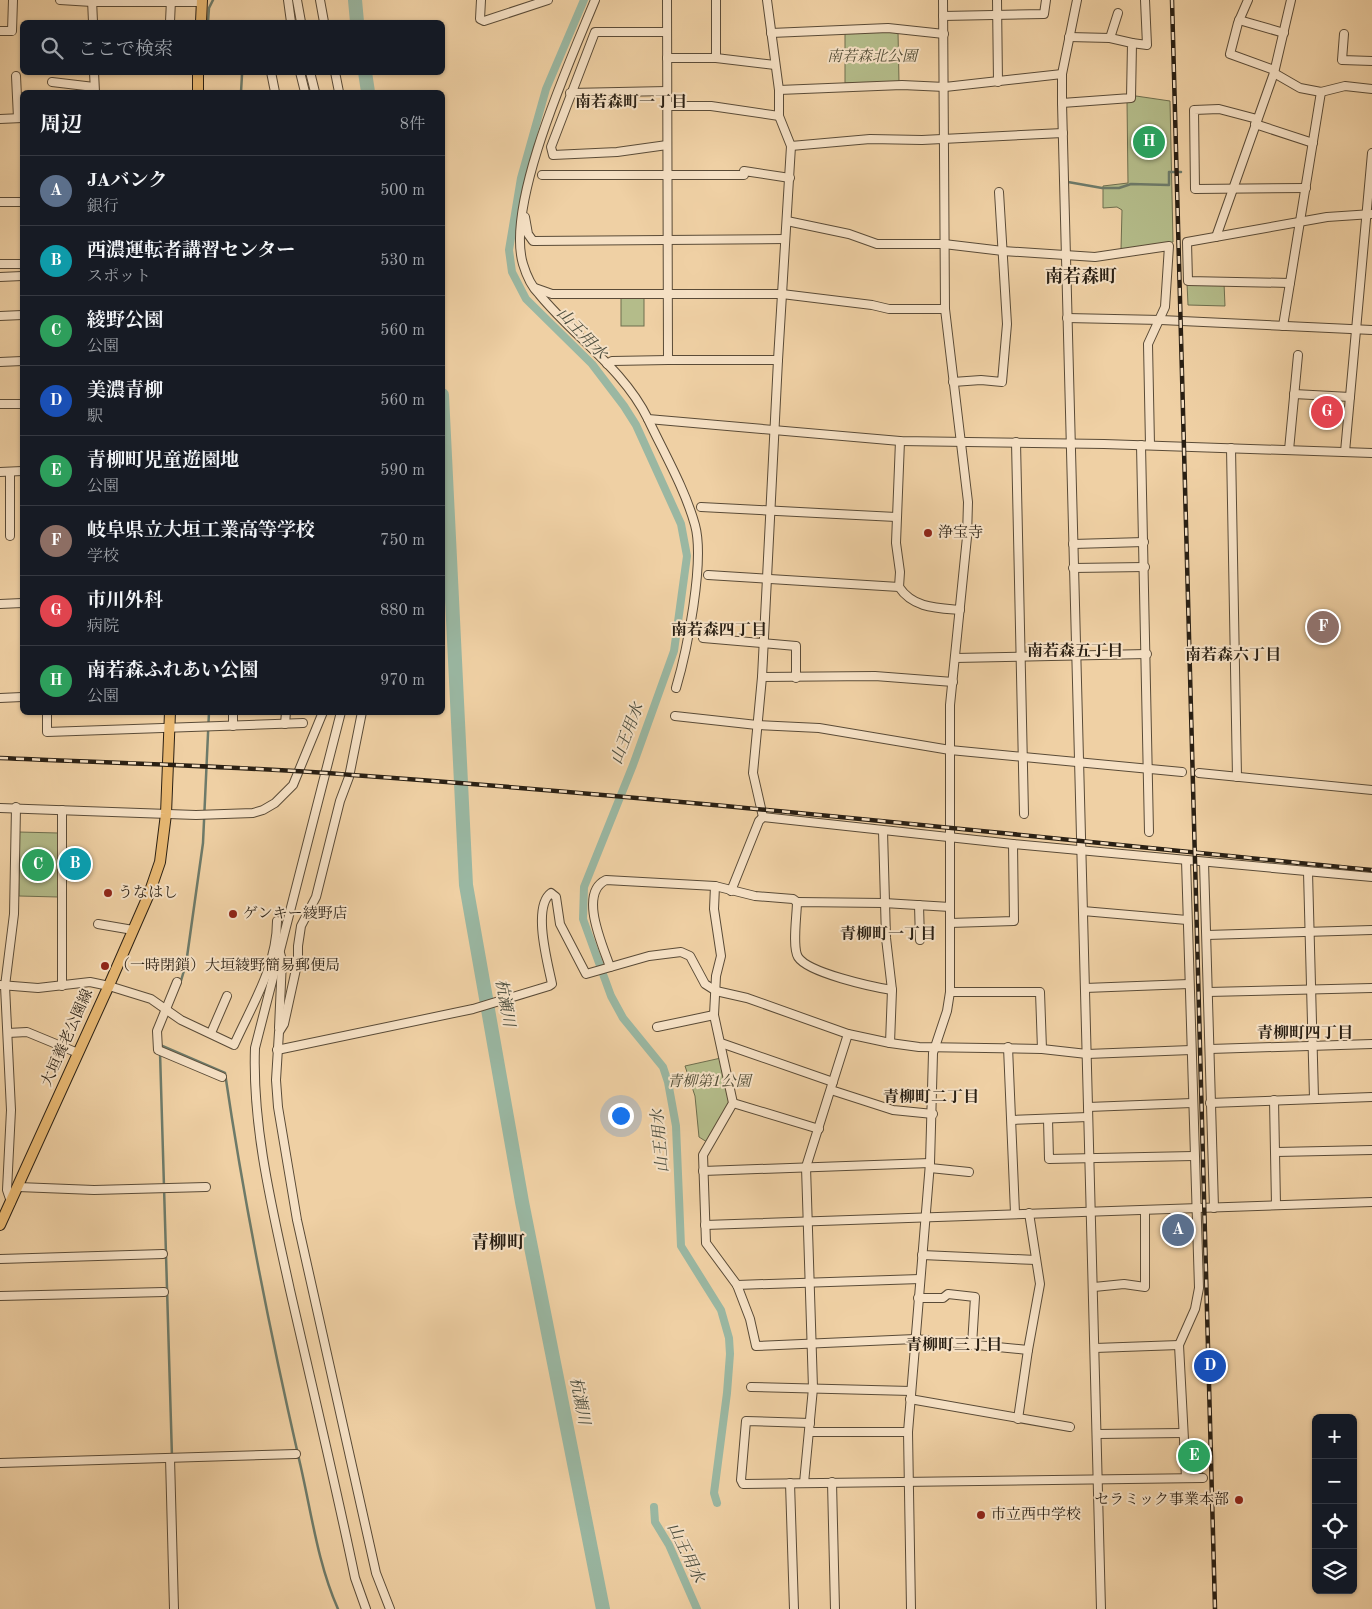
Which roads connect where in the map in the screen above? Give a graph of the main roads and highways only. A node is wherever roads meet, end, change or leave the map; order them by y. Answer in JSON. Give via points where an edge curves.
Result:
{"nodes":[{"id":1,"x":202,"y":1,"type":"edge"},
{"id":2,"x":201,"y":20,"type":"edge"},
{"id":3,"x":198,"y":75,"type":"edge"},
{"id":4,"x":198,"y":90,"type":"edge"},
{"id":5,"x":170,"y":715,"type":"edge"},
{"id":6,"x":0,"y":1225,"type":"edge"}],
"edges":[{"from":1,"to":2,"type":"main road"},
{"from":3,"to":4,"type":"main road"},
{"from":5,"to":6,"type":"main road","name":"大垣養老公園線","via":[[166,814],[160,862],[109,986]]}]}
